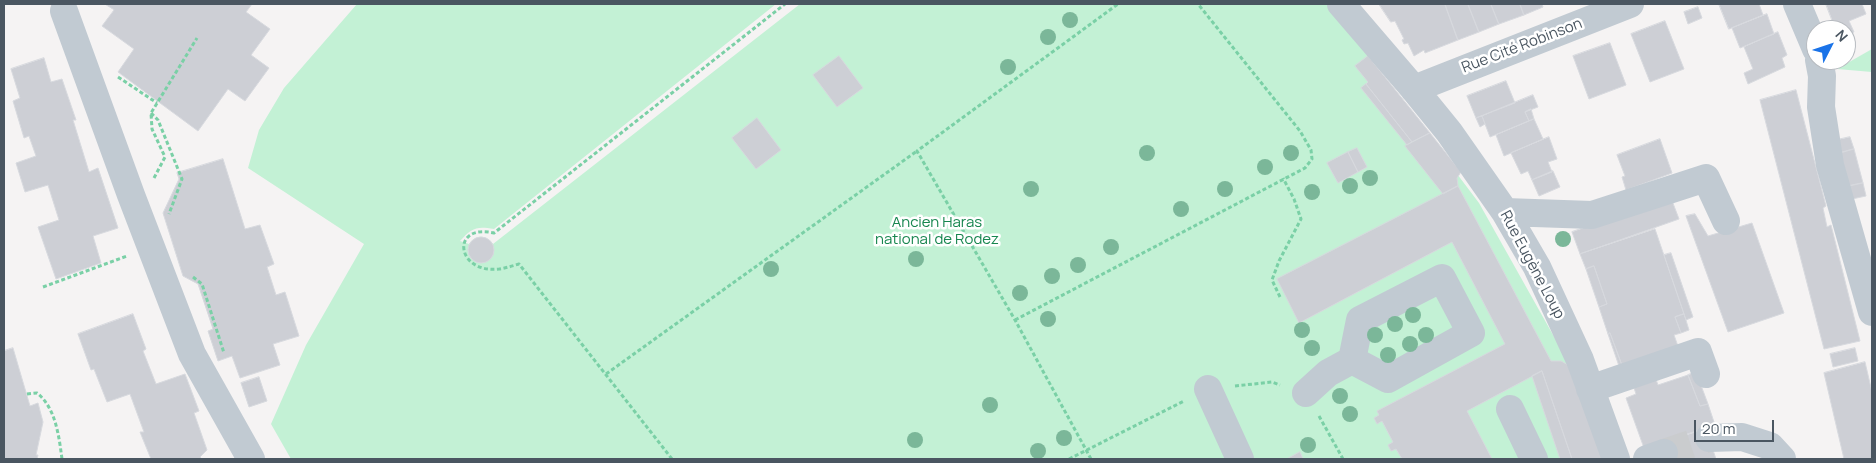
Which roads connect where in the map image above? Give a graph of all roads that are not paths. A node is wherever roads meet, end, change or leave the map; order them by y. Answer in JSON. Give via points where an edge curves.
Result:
{"nodes":[{"id":1,"x":1630,"y":4,"type":"edge"},
{"id":2,"x":1797,"y":4,"type":"edge"},
{"id":3,"x":1354,"y":9,"type":"edge"},
{"id":4,"x":64,"y":12,"type":"dead end"},
{"id":5,"x":1806,"y":25,"type":"edge"},
{"id":6,"x":1820,"y":70,"type":"edge"},
{"id":7,"x":1414,"y":89,"type":"junction"},
{"id":8,"x":1505,"y":212,"type":"junction"},
{"id":9,"x":1726,"y":222,"type":"dead end"},
{"id":10,"x":1872,"y":312,"type":"edge"},
{"id":11,"x":1352,"y":360,"type":"dead end"},
{"id":12,"x":1706,"y":374,"type":"dead end"},
{"id":13,"x":1653,"y":379,"type":"dead end"},
{"id":14,"x":1208,"y":389,"type":"dead end"},
{"id":15,"x":1306,"y":393,"type":"dead end"},
{"id":16,"x":1593,"y":397,"type":"junction"},
{"id":17,"x":1510,"y":409,"type":"dead end"},
{"id":18,"x":1709,"y":438,"type":"tunnel mouth"},
{"id":19,"x":250,"y":459,"type":"edge"},
{"id":20,"x":1240,"y":459,"type":"edge"},
{"id":21,"x":1534,"y":459,"type":"edge"},
{"id":22,"x":1616,"y":459,"type":"edge"},
{"id":23,"x":1782,"y":459,"type":"edge"}],
"edges":[{"from":1,"to":7,"type":"street","name":"Rue Cité Robinson"},
{"from":2,"to":5,"type":"street"},
{"from":3,"to":7,"type":"street","name":"Rue Eugène Loup"},
{"from":4,"to":19,"type":"street","via":[[192,354]]},
{"from":6,"to":10,"type":"street","via":[[1821,107],[1830,165]]},
{"from":7,"to":8,"type":"street","name":"Rue Eugène Loup"},
{"from":8,"to":9,"type":"street","via":[[1592,215],[1706,178]]},
{"from":8,"to":16,"type":"street","name":"Rue Eugène Loup","via":[[1580,360]]},
{"from":11,"to":15,"type":"street","via":[[1328,373]]},
{"from":12,"to":16,"type":"street","via":[[1698,352]]},
{"from":13,"to":16,"type":"street"},
{"from":14,"to":20,"type":"street"},
{"from":16,"to":22,"type":"street","name":"Rue Eugène Loup"},
{"from":17,"to":21,"type":"street"},
{"from":18,"to":23,"type":"street","via":[[1742,436],[1770,446]]}]}
